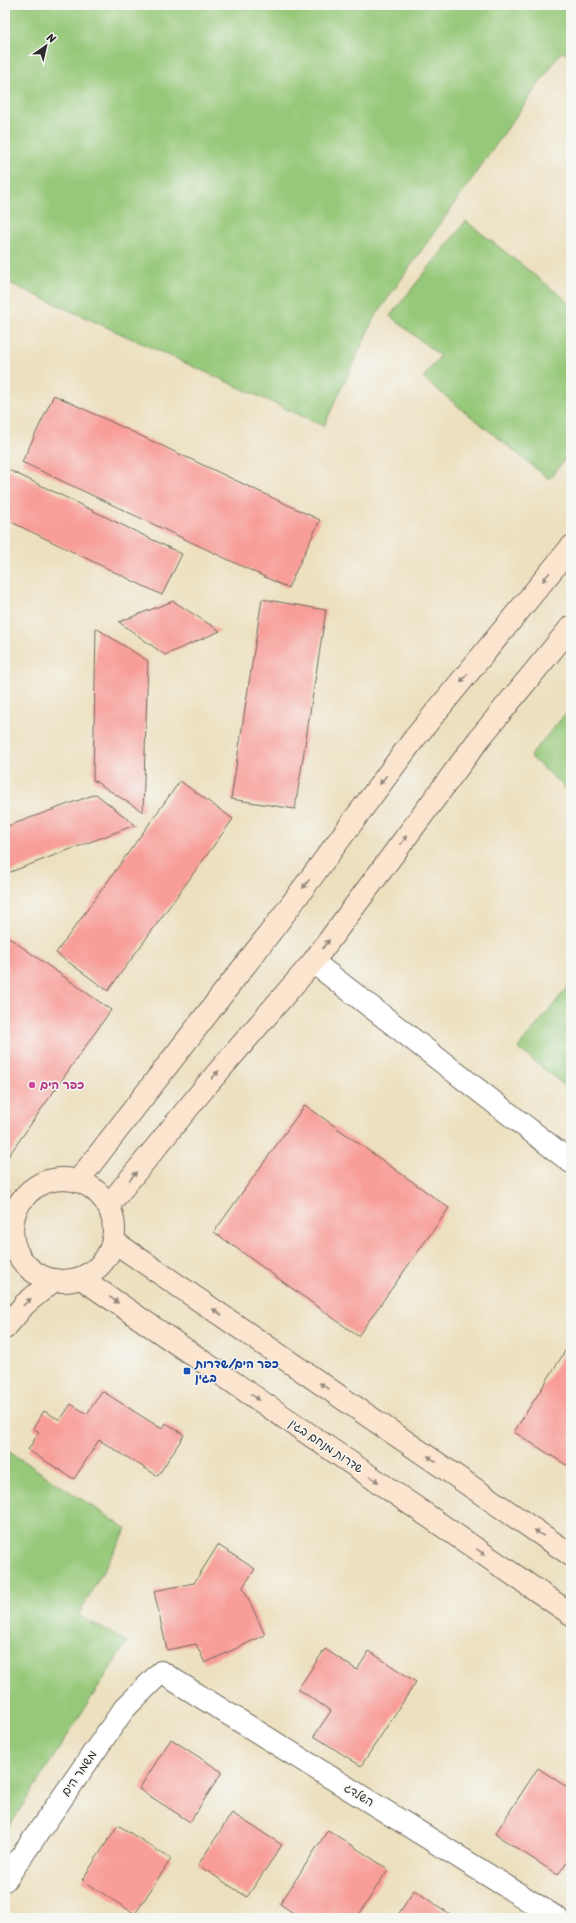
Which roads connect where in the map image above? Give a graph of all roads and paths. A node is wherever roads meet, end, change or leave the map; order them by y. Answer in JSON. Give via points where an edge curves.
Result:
{"nodes":[{"id":1,"x":571,"y":547,"type":"edge"},
{"id":2,"x":571,"y":627,"type":"edge"},
{"id":3,"x":313,"y":962,"type":"junction"},
{"id":4,"x":571,"y":1162,"type":"edge"},
{"id":5,"x":78,"y":1181,"type":"junction"},
{"id":6,"x":13,"y":1195,"type":"edge"},
{"id":7,"x":108,"y":1206,"type":"junction"},
{"id":8,"x":113,"y":1241,"type":"junction"},
{"id":9,"x":9,"y":1243,"type":"edge"},
{"id":10,"x":81,"y":1278,"type":"junction"},
{"id":11,"x":54,"y":1280,"type":"junction"},
{"id":12,"x":5,"y":1328,"type":"edge"},
{"id":13,"x":571,"y":1555,"type":"edge"},
{"id":14,"x":571,"y":1614,"type":"edge"},
{"id":15,"x":161,"y":1672,"type":"joint"},
{"id":16,"x":5,"y":1880,"type":"edge"},
{"id":17,"x":557,"y":1918,"type":"edge"}],
"edges":[{"from":1,"to":5,"type":"street","one_way":true,"via":[[414,739],[276,925]]},
{"from":3,"to":2,"type":"street","one_way":true,"via":[[480,739]]},
{"from":3,"to":4,"type":"street"},
{"from":7,"to":3,"type":"street","one_way":true,"via":[[206,1086]]},
{"from":5,"to":6,"type":"street","via":[[62,1179],[46,1182]]},
{"from":5,"to":7,"type":"street","via":[[100,1195]]},
{"from":6,"to":9,"type":"street","via":[[14,1214]]},
{"from":7,"to":8,"type":"street","via":[[114,1223]]},
{"from":8,"to":10,"type":"street","via":[[107,1256],[96,1269]]},
{"from":13,"to":8,"type":"street","one_way":true},
{"from":9,"to":11,"type":"street","via":[[29,1268],[41,1276]]},
{"from":10,"to":11,"type":"street","via":[[68,1281]]},
{"from":10,"to":14,"type":"street","name":"שדרות מנחם בגין","one_way":true},
{"from":12,"to":11,"type":"street","one_way":true,"via":[[25,1304]]},
{"from":15,"to":16,"type":"street","name":"משמר הים","via":[[124,1708]]},
{"from":15,"to":17,"type":"street","name":"השלדג"}]}
